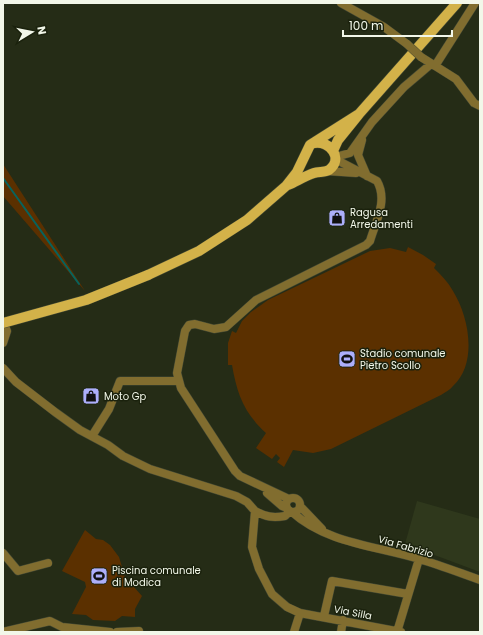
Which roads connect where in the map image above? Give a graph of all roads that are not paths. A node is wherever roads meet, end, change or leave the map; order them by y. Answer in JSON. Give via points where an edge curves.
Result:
{"nodes":[{"id":1,"x":341,"y":3,"type":"edge"},
{"id":2,"x":458,"y":3,"type":"edge"},
{"id":3,"x":475,"y":3,"type":"edge"},
{"id":4,"x":433,"y":65,"type":"junction"},
{"id":5,"x":480,"y":106,"type":"edge"},
{"id":6,"x":359,"y":114,"type":"junction"},
{"id":7,"x":368,"y":126,"type":"junction"},
{"id":8,"x":314,"y":143,"type":"junction"},
{"id":9,"x":334,"y":155,"type":"junction"},
{"id":10,"x":304,"y":158,"type":"junction"},
{"id":11,"x":322,"y":171,"type":"junction"},
{"id":12,"x":365,"y":175,"type":"junction"},
{"id":13,"x":286,"y":186,"type":"junction"},
{"id":14,"x":3,"y":323,"type":"edge"},
{"id":15,"x":3,"y":342,"type":"edge"},
{"id":16,"x":3,"y":368,"type":"edge"},
{"id":17,"x":178,"y":381,"type":"junction"},
{"id":18,"x":92,"y":436,"type":"junction"},
{"id":19,"x":261,"y":486,"type":"junction"},
{"id":20,"x":289,"y":499,"type":"junction"},
{"id":21,"x":300,"y":506,"type":"junction"},
{"id":22,"x":290,"y":510,"type":"junction"},
{"id":23,"x":255,"y":511,"type":"junction"},
{"id":24,"x":326,"y":532,"type":"junction"},
{"id":25,"x":3,"y":553,"type":"edge"},
{"id":26,"x":419,"y":559,"type":"junction"},
{"id":27,"x":48,"y":563,"type":"dead end"},
{"id":28,"x":480,"y":580,"type":"edge"},
{"id":29,"x":408,"y":594,"type":"junction"},
{"id":30,"x":300,"y":613,"type":"junction"},
{"id":31,"x":324,"y":616,"type":"junction"},
{"id":32,"x":343,"y":620,"type":"junction"},
{"id":33,"x":139,"y":631,"type":"dead end"},
{"id":34,"x":3,"y":632,"type":"edge"},
{"id":35,"x":110,"y":632,"type":"edge"},
{"id":36,"x":117,"y":632,"type":"edge"},
{"id":37,"x":294,"y":632,"type":"edge"},
{"id":38,"x":341,"y":632,"type":"edge"},
{"id":39,"x":398,"y":632,"type":"edge"}],
"edges":[{"from":1,"to":4,"type":"street","bridge":true,"via":[[384,27]]},
{"from":2,"to":6,"type":"main road"},
{"from":3,"to":4,"type":"street"},
{"from":4,"to":5,"type":"street","via":[[456,79],[474,103]]},
{"from":4,"to":7,"type":"street","via":[[404,87]]},
{"from":6,"to":8,"type":"main road"},
{"from":6,"to":9,"type":"main road","via":[[338,140]]},
{"from":7,"to":9,"type":"street","via":[[350,153]]},
{"from":7,"to":12,"type":"street","via":[[358,156]]},
{"from":8,"to":9,"type":"main road","via":[[327,144]]},
{"from":8,"to":10,"type":"main road","via":[[307,149]]},
{"from":9,"to":11,"type":"main road","via":[[331,167]]},
{"from":9,"to":12,"type":"street"},
{"from":10,"to":11,"type":"main road","via":[[308,167]]},
{"from":10,"to":13,"type":"main road"},
{"from":11,"to":12,"type":"street"},
{"from":11,"to":13,"type":"main road"},
{"from":12,"to":17,"type":"street","via":[[377,181],[382,192],[370,241],[256,300],[226,327],[214,329],[189,325],[185,331],[177,373]]},
{"from":13,"to":14,"type":"main road","bridge":true,"via":[[253,215],[222,237],[178,262],[73,304]]},
{"from":14,"to":15,"type":"street","via":[[6,331]]},
{"from":16,"to":18,"type":"street","via":[[16,382],[55,412]]},
{"from":17,"to":18,"type":"street","via":[[120,381],[109,409]]},
{"from":17,"to":19,"type":"street","via":[[235,471]]},
{"from":18,"to":23,"type":"street","via":[[143,466],[236,496],[247,502]]},
{"from":19,"to":20,"type":"street"},
{"from":19,"to":22,"type":"street","name":"Via Fabrizio"},
{"from":20,"to":21,"type":"street","via":[[297,499]]},
{"from":20,"to":22,"type":"street","via":[[286,504]]},
{"from":21,"to":22,"type":"street","via":[[298,510]]},
{"from":21,"to":24,"type":"street"},
{"from":22,"to":23,"type":"street","via":[[285,516],[274,518]]},
{"from":22,"to":24,"type":"street","name":"Via Fabrizio","via":[[311,527]]},
{"from":23,"to":30,"type":"street","via":[[252,547],[259,569],[272,594],[287,607]]},
{"from":24,"to":26,"type":"street","name":"Via Fabrizio","via":[[336,538]]},
{"from":25,"to":27,"type":"street","via":[[18,571]]},
{"from":26,"to":28,"type":"street","name":"Via Fabrizio"},
{"from":26,"to":29,"type":"street"},
{"from":29,"to":31,"type":"street","via":[[332,582]]},
{"from":29,"to":39,"type":"street"},
{"from":30,"to":31,"type":"street","name":"Via Silla"},
{"from":30,"to":37,"type":"street"},
{"from":31,"to":32,"type":"street","name":"Via Silla"},
{"from":32,"to":38,"type":"street"},
{"from":32,"to":39,"type":"street","name":"Via Silla"},
{"from":33,"to":36,"type":"street"},
{"from":34,"to":35,"type":"street","via":[[50,621],[62,627]]}]}
